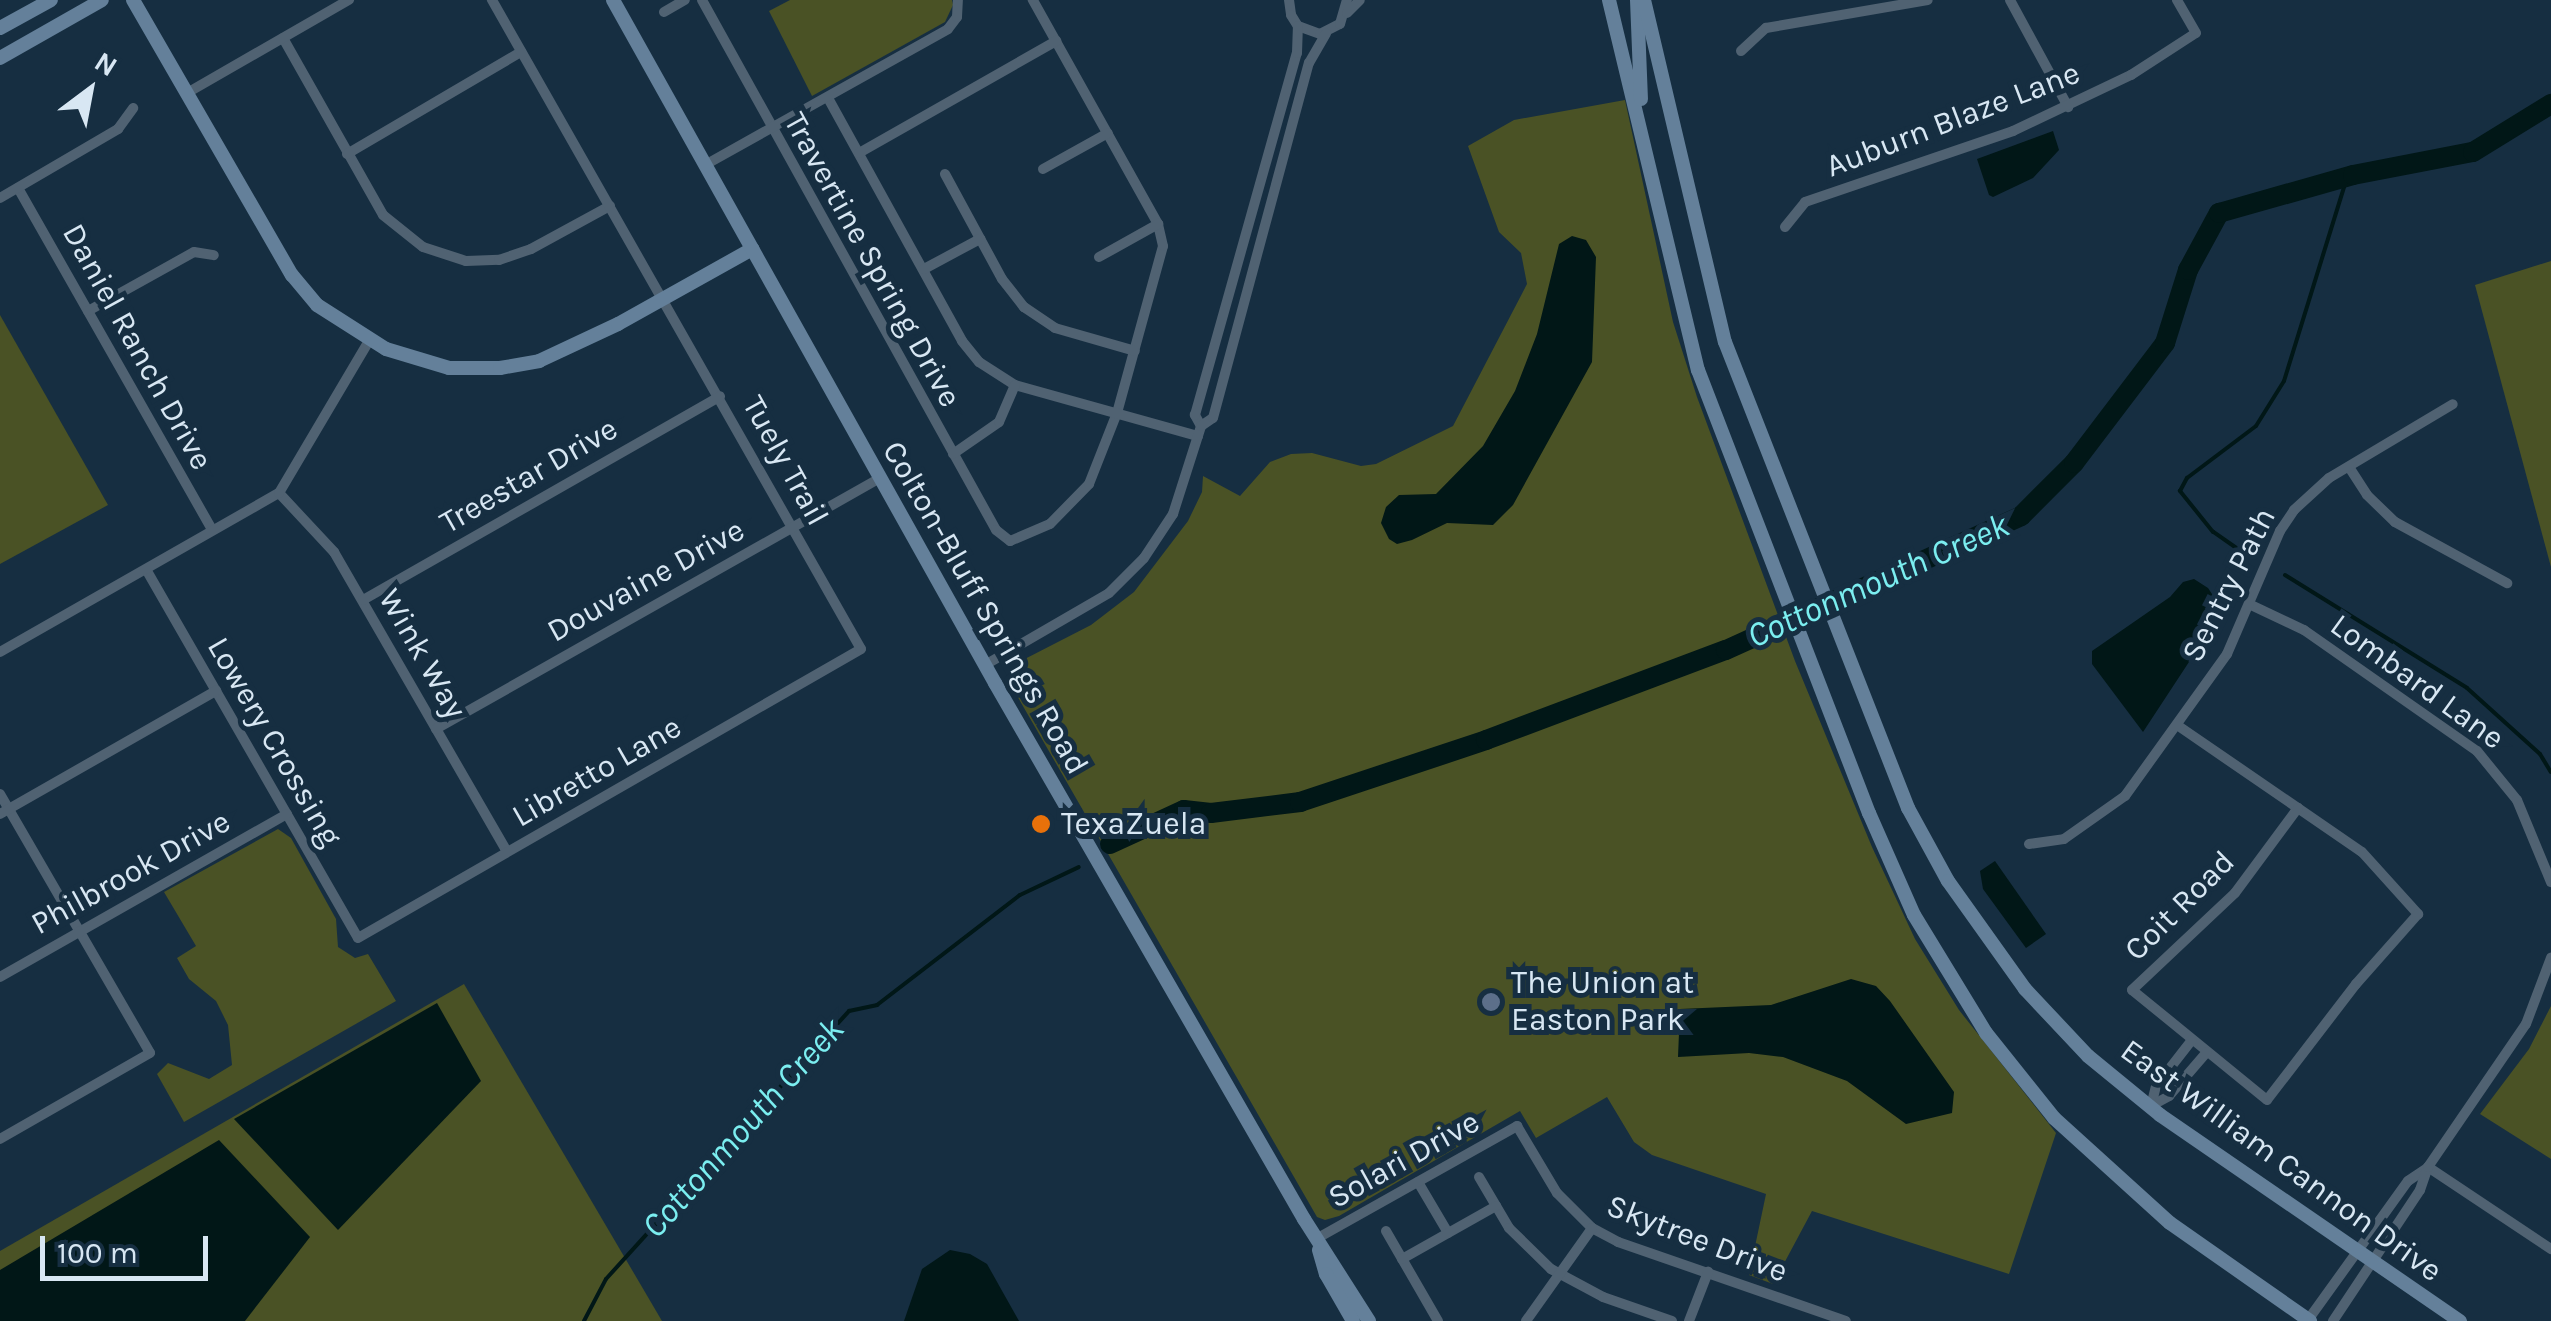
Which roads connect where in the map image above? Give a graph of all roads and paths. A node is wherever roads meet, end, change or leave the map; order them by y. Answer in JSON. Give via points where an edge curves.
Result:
{"nodes":[{"id":1,"x":51,"y":0,"type":"edge"},
{"id":2,"x":102,"y":0,"type":"edge"},
{"id":3,"x":134,"y":0,"type":"edge"},
{"id":4,"x":350,"y":0,"type":"edge"},
{"id":5,"x":492,"y":0,"type":"edge"},
{"id":6,"x":613,"y":0,"type":"edge"},
{"id":7,"x":685,"y":0,"type":"edge"},
{"id":8,"x":702,"y":0,"type":"edge"},
{"id":9,"x":958,"y":0,"type":"edge"},
{"id":10,"x":1033,"y":0,"type":"edge"},
{"id":11,"x":1289,"y":0,"type":"edge"},
{"id":12,"x":1347,"y":0,"type":"edge"},
{"id":13,"x":1360,"y":0,"type":"edge"},
{"id":14,"x":1610,"y":0,"type":"edge"},
{"id":15,"x":1640,"y":0,"type":"edge"},
{"id":16,"x":1928,"y":0,"type":"edge"},
{"id":17,"x":2010,"y":0,"type":"edge"},
{"id":18,"x":2178,"y":0,"type":"edge"},
{"id":19,"x":664,"y":12,"type":"dead end"},
{"id":20,"x":1346,"y":14,"type":"junction"},
{"id":21,"x":1298,"y":26,"type":"junction"},
{"id":22,"x":0,"y":28,"type":"edge"},
{"id":23,"x":1326,"y":33,"type":"junction"},
{"id":24,"x":283,"y":38,"type":"junction"},
{"id":25,"x":1056,"y":41,"type":"junction"},
{"id":26,"x":1741,"y":50,"type":"dead end"},
{"id":27,"x":521,"y":52,"type":"junction"},
{"id":28,"x":0,"y":58,"type":"edge"},
{"id":29,"x":187,"y":92,"type":"junction"},
{"id":30,"x":828,"y":98,"type":"junction"},
{"id":31,"x":2068,"y":107,"type":"junction"},
{"id":32,"x":134,"y":108,"type":"dead end"},
{"id":33,"x":770,"y":128,"type":"junction"},
{"id":34,"x":1108,"y":132,"type":"junction"},
{"id":35,"x":859,"y":153,"type":"junction"},
{"id":36,"x":348,"y":154,"type":"junction"},
{"id":37,"x":705,"y":165,"type":"junction"},
{"id":38,"x":1043,"y":169,"type":"dead end"},
{"id":39,"x":1650,"y":172,"type":"junction"},
{"id":40,"x":945,"y":174,"type":"dead end"},
{"id":41,"x":18,"y":188,"type":"junction"},
{"id":42,"x":0,"y":198,"type":"edge"},
{"id":43,"x":610,"y":206,"type":"junction"},
{"id":44,"x":1158,"y":224,"type":"junction"},
{"id":45,"x":1785,"y":227,"type":"dead end"},
{"id":46,"x":980,"y":238,"type":"junction"},
{"id":47,"x":752,"y":249,"type":"junction"},
{"id":48,"x":214,"y":255,"type":"dead end"},
{"id":49,"x":1098,"y":257,"type":"dead end"},
{"id":50,"x":924,"y":269,"type":"junction"},
{"id":51,"x":664,"y":299,"type":"junction"},
{"id":52,"x":88,"y":312,"type":"junction"},
{"id":53,"x":369,"y":341,"type":"junction"},
{"id":54,"x":1135,"y":351,"type":"junction"},
{"id":55,"x":1015,"y":385,"type":"junction"},
{"id":56,"x":720,"y":396,"type":"junction"},
{"id":57,"x":2453,"y":404,"type":"dead end"},
{"id":58,"x":1117,"y":413,"type":"junction"},
{"id":59,"x":1200,"y":431,"type":"junction"},
{"id":60,"x":953,"y":454,"type":"junction"},
{"id":61,"x":2349,"y":467,"type":"junction"},
{"id":62,"x":880,"y":478,"type":"junction"},
{"id":63,"x":279,"y":493,"type":"junction"},
{"id":64,"x":793,"y":527,"type":"junction"},
{"id":65,"x":212,"y":530,"type":"junction"},
{"id":66,"x":147,"y":570,"type":"junction"},
{"id":67,"x":2508,"y":583,"type":"dead end"},
{"id":68,"x":363,"y":600,"type":"junction"},
{"id":69,"x":2252,"y":605,"type":"junction"},
{"id":70,"x":861,"y":649,"type":"joint"},
{"id":71,"x":0,"y":652,"type":"edge"},
{"id":72,"x":985,"y":665,"type":"junction"},
{"id":73,"x":216,"y":690,"type":"junction"},
{"id":74,"x":2177,"y":725,"type":"junction"},
{"id":75,"x":436,"y":728,"type":"junction"},
{"id":76,"x":0,"y":794,"type":"edge"},
{"id":77,"x":2298,"y":808,"type":"junction"},
{"id":78,"x":4,"y":812,"type":"edge"},
{"id":79,"x":287,"y":814,"type":"junction"},
{"id":80,"x":2028,"y":844,"type":"dead end"},
{"id":81,"x":507,"y":852,"type":"junction"},
{"id":82,"x":2551,"y":882,"type":"edge"},
{"id":83,"x":79,"y":931,"type":"junction"},
{"id":84,"x":358,"y":938,"type":"joint"},
{"id":85,"x":2551,"y":958,"type":"edge"},
{"id":86,"x":0,"y":976,"type":"edge"},
{"id":87,"x":2192,"y":1040,"type":"junction"},
{"id":88,"x":2207,"y":1052,"type":"junction"},
{"id":89,"x":1518,"y":1126,"type":"joint"},
{"id":90,"x":0,"y":1139,"type":"edge"},
{"id":91,"x":2428,"y":1168,"type":"junction"},
{"id":92,"x":1480,"y":1177,"type":"dead end"},
{"id":93,"x":1418,"y":1182,"type":"junction"},
{"id":94,"x":1496,"y":1206,"type":"junction"},
{"id":95,"x":1592,"y":1228,"type":"junction"},
{"id":96,"x":1386,"y":1231,"type":"dead end"},
{"id":97,"x":1448,"y":1232,"type":"junction"},
{"id":98,"x":1316,"y":1239,"type":"junction"},
{"id":99,"x":2551,"y":1249,"type":"edge"},
{"id":100,"x":2356,"y":1252,"type":"junction"},
{"id":101,"x":1402,"y":1259,"type":"junction"},
{"id":102,"x":2371,"y":1262,"type":"junction"},
{"id":103,"x":1708,"y":1272,"type":"junction"},
{"id":104,"x":1560,"y":1275,"type":"junction"},
{"id":105,"x":1808,"y":1315,"type":"edge"},
{"id":106,"x":1353,"y":1321,"type":"edge"},
{"id":107,"x":1369,"y":1321,"type":"edge"},
{"id":108,"x":1438,"y":1321,"type":"edge"},
{"id":109,"x":1526,"y":1321,"type":"edge"},
{"id":110,"x":1672,"y":1321,"type":"edge"},
{"id":111,"x":1690,"y":1321,"type":"edge"},
{"id":112,"x":1846,"y":1321,"type":"edge"},
{"id":113,"x":2308,"y":1321,"type":"edge"},
{"id":114,"x":2333,"y":1321,"type":"edge"},
{"id":115,"x":2460,"y":1321,"type":"edge"}],
"edges":[{"from":1,"to":22,"type":"street"},
{"from":2,"to":28,"type":"street"},
{"from":3,"to":29,"type":"street"},
{"from":4,"to":24,"type":"street"},
{"from":5,"to":27,"type":"street","name":"Tuely Trail"},
{"from":6,"to":37,"type":"street","name":"Colton-Bluff Springs Road"},
{"from":7,"to":19,"type":"street"},
{"from":8,"to":33,"type":"street","name":"Travertine Spring Drive"},
{"from":9,"to":30,"type":"street","via":[[948,29]]},
{"from":10,"to":25,"type":"street"},
{"from":11,"to":21,"type":"street"},
{"from":12,"to":20,"type":"street"},
{"from":13,"to":20,"type":"street"},
{"from":14,"to":39,"type":"street","name":"East William Cannon Drive"},
{"from":15,"to":39,"type":"street","name":"East William Cannon Drive"},
{"from":15,"to":100,"type":"street","name":"East William Cannon Drive","via":[[1725,342],[1908,808],[1948,881],[2025,989],[2088,1056],[2150,1108]]},
{"from":16,"to":26,"type":"street","via":[[1766,28]]},
{"from":17,"to":31,"type":"street"},
{"from":18,"to":31,"type":"street","name":"Auburn Blaze Lane","via":[[2196,32]]},
{"from":20,"to":23,"type":"street"},
{"from":21,"to":23,"type":"street"},
{"from":21,"to":59,"type":"street","via":[[1297,52],[1195,415]]},
{"from":23,"to":59,"type":"street","via":[[1309,64],[1212,420]]},
{"from":24,"to":29,"type":"street"},
{"from":24,"to":36,"type":"street"},
{"from":25,"to":34,"type":"street"},
{"from":25,"to":35,"type":"street"},
{"from":27,"to":36,"type":"street"},
{"from":27,"to":43,"type":"street","name":"Tuely Trail"},
{"from":29,"to":53,"type":"street","via":[[292,275],[317,306]]},
{"from":30,"to":33,"type":"street"},
{"from":30,"to":35,"type":"street"},
{"from":31,"to":45,"type":"street","name":"Auburn Blaze Lane","via":[[1805,202]]},
{"from":32,"to":41,"type":"street","via":[[118,129]]},
{"from":33,"to":37,"type":"street"},
{"from":33,"to":60,"type":"street","name":"Travertine Spring Drive"},
{"from":34,"to":38,"type":"street"},
{"from":34,"to":44,"type":"street"},
{"from":35,"to":50,"type":"street"},
{"from":36,"to":43,"type":"street","via":[[395,228],[423,247],[466,261],[516,255]]},
{"from":37,"to":47,"type":"street","name":"Colton-Bluff Springs Road"},
{"from":39,"to":113,"type":"street","name":"East William Cannon Drive","via":[[1698,370],[1914,916],[2020,1078],[2123,1185]]},
{"from":40,"to":46,"type":"street"},
{"from":41,"to":42,"type":"street"},
{"from":41,"to":52,"type":"street","name":"Daniel Ranch Drive"},
{"from":43,"to":51,"type":"street","name":"Tuely Trail"},
{"from":44,"to":49,"type":"street"},
{"from":44,"to":54,"type":"street","via":[[1162,255]]},
{"from":46,"to":50,"type":"street"},
{"from":46,"to":54,"type":"street","via":[[1013,295],[1040,320]]},
{"from":47,"to":51,"type":"street"},
{"from":47,"to":62,"type":"street","name":"Colton-Bluff Springs Road"},
{"from":48,"to":52,"type":"street","via":[[194,252]]},
{"from":50,"to":55,"type":"street","via":[[972,354]]},
{"from":51,"to":53,"type":"street","via":[[556,354],[500,368],[437,365]]},
{"from":51,"to":56,"type":"street","name":"Tuely Trail"},
{"from":52,"to":65,"type":"street","name":"Daniel Ranch Drive"},
{"from":53,"to":63,"type":"street"},
{"from":54,"to":58,"type":"street"},
{"from":55,"to":58,"type":"street"},
{"from":55,"to":60,"type":"street","via":[[999,422]]},
{"from":56,"to":64,"type":"street","name":"Tuely Trail"},
{"from":56,"to":68,"type":"street","name":"Treestar Drive"},
{"from":57,"to":61,"type":"street","name":"Sentry Path"},
{"from":58,"to":59,"type":"street"},
{"from":58,"to":60,"type":"street","name":"Travertine Spring Drive","via":[[1079,499],[1021,539],[1006,539],[996,530]]},
{"from":59,"to":72,"type":"street","via":[[1174,514],[1125,578],[1082,612]]},
{"from":61,"to":67,"type":"street","via":[[2382,513]]},
{"from":61,"to":69,"type":"street","name":"Sentry Path","via":[[2294,510]]},
{"from":62,"to":64,"type":"street","name":"Douvaine Drive"},
{"from":62,"to":72,"type":"street","name":"Colton-Bluff Springs Road"},
{"from":63,"to":65,"type":"street"},
{"from":63,"to":68,"type":"street","name":"Wink Way","via":[[334,552]]},
{"from":64,"to":70,"type":"street","name":"Tuely Trail"},
{"from":64,"to":75,"type":"street","name":"Douvaine Drive"},
{"from":65,"to":66,"type":"street"},
{"from":66,"to":71,"type":"street"},
{"from":66,"to":73,"type":"street","name":"Lowery Crossing"},
{"from":68,"to":75,"type":"street","name":"Wink Way"},
{"from":69,"to":74,"type":"street","name":"Sentry Path"},
{"from":69,"to":82,"type":"street","name":"Lombard Lane","via":[[2304,630],[2477,751],[2517,800]]},
{"from":70,"to":81,"type":"street","name":"Libretto Lane"},
{"from":72,"to":98,"type":"street","name":"Colton-Bluff Springs Road"},
{"from":73,"to":78,"type":"street"},
{"from":73,"to":79,"type":"street","name":"Lowery Crossing"},
{"from":74,"to":77,"type":"street"},
{"from":74,"to":80,"type":"street","name":"Sentry Path","via":[[2114,807],[2064,839]]},
{"from":75,"to":81,"type":"street","name":"Wink Way"},
{"from":76,"to":78,"type":"street"},
{"from":77,"to":87,"type":"street","name":"Coit Road","via":[[2236,892],[2132,990]]},
{"from":77,"to":88,"type":"street","via":[[2378,866],[2418,914],[2266,1100]]},
{"from":78,"to":83,"type":"street"},
{"from":79,"to":83,"type":"street","name":"Philbrook Drive"},
{"from":79,"to":84,"type":"street","name":"Lowery Crossing"},
{"from":81,"to":84,"type":"street","name":"Libretto Lane"},
{"from":83,"to":86,"type":"street","name":"Philbrook Drive"},
{"from":83,"to":90,"type":"street","via":[[150,1054]]},
{"from":85,"to":91,"type":"street","via":[[2526,1024]]},
{"from":87,"to":88,"type":"street"},
{"from":87,"to":88,"type":"street","via":[[2156,1086],[2152,1106],[2170,1096]]},
{"from":89,"to":93,"type":"street","name":"Solari Drive"},
{"from":89,"to":95,"type":"street","name":"Skytree Drive","via":[[1557,1193]]},
{"from":91,"to":99,"type":"street"},
{"from":91,"to":100,"type":"street","via":[[2408,1181]]},
{"from":91,"to":102,"type":"street"},
{"from":92,"to":94,"type":"street"},
{"from":93,"to":97,"type":"street"},
{"from":93,"to":98,"type":"street","name":"Solari Drive"},
{"from":94,"to":97,"type":"street"},
{"from":94,"to":104,"type":"street","via":[[1516,1237]]},
{"from":95,"to":103,"type":"street","name":"Skytree Drive"},
{"from":95,"to":104,"type":"street"},
{"from":96,"to":101,"type":"street"},
{"from":97,"to":101,"type":"street"},
{"from":98,"to":106,"type":"street","name":"Colton-Bluff Springs Road","via":[[1326,1274]]},
{"from":98,"to":107,"type":"street","name":"Colton-Bluff Springs Road"},
{"from":100,"to":102,"type":"street","name":"East William Cannon Drive"},
{"from":100,"to":113,"type":"street"},
{"from":101,"to":108,"type":"street"},
{"from":102,"to":114,"type":"street"},
{"from":102,"to":115,"type":"street","name":"East William Cannon Drive"},
{"from":103,"to":105,"type":"street","name":"Skytree Drive"},
{"from":103,"to":111,"type":"street"},
{"from":104,"to":109,"type":"street"},
{"from":104,"to":110,"type":"street"},
{"from":105,"to":112,"type":"street","name":"Skytree Drive"}]}
